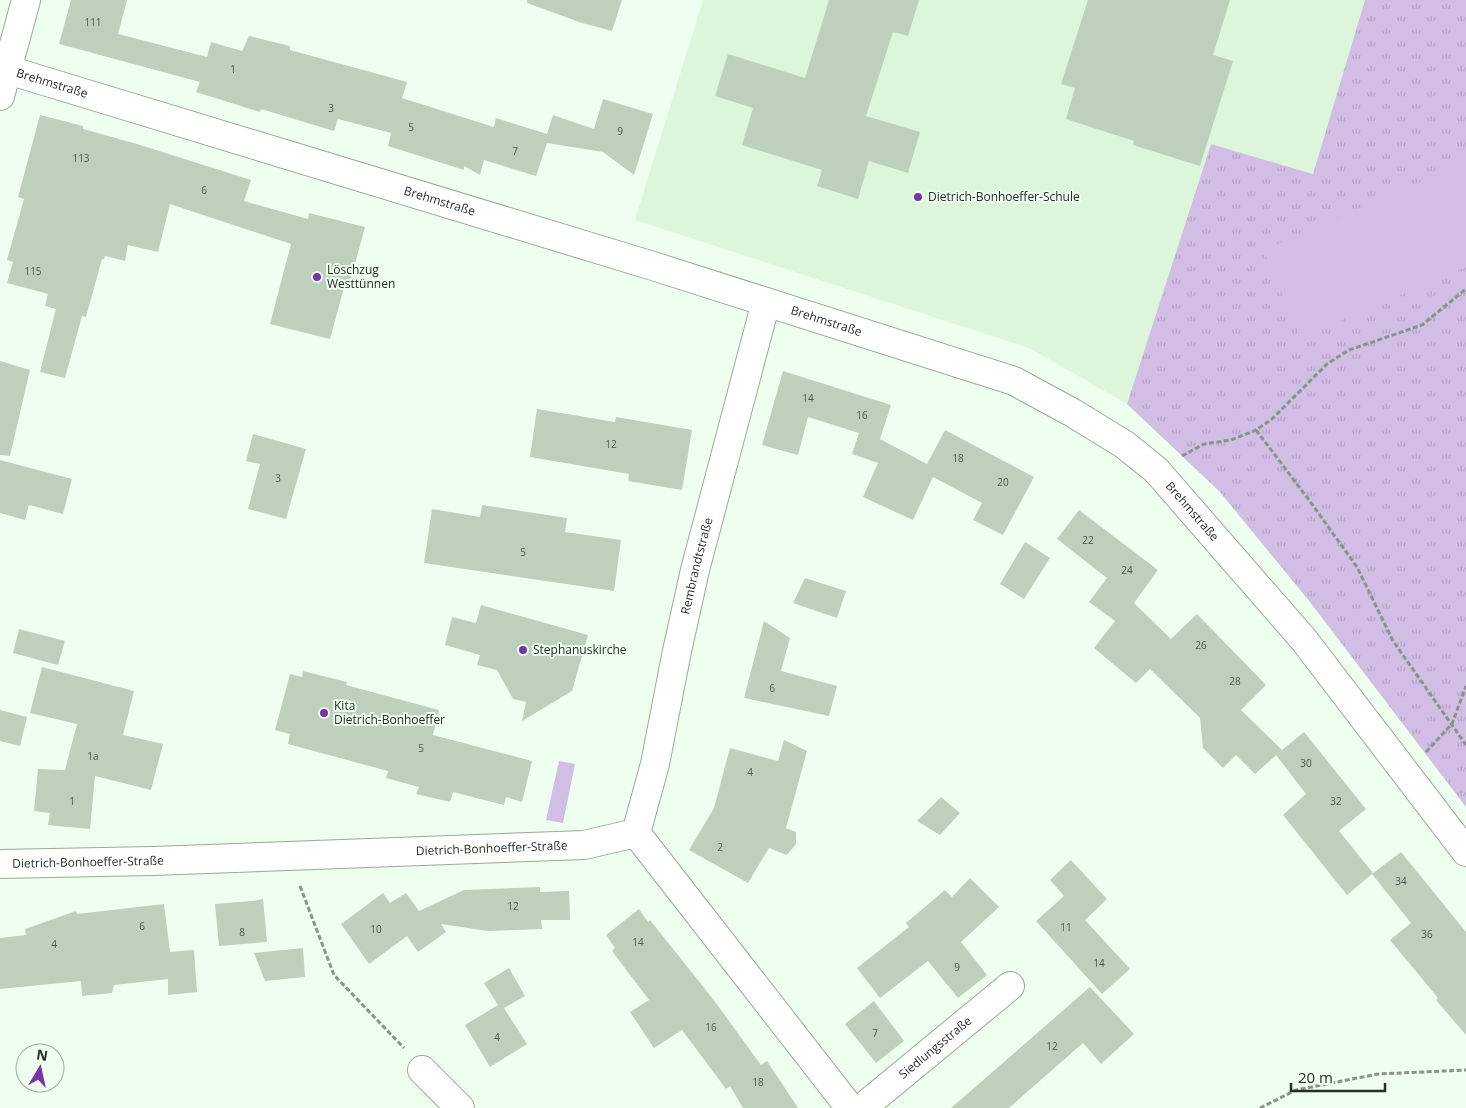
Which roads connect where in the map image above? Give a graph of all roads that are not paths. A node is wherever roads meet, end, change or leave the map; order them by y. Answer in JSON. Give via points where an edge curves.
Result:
{"nodes":[{"id":1,"x":26,"y":0,"type":"edge"},
{"id":2,"x":8,"y":70,"type":"junction"},
{"id":3,"x":0,"y":96,"type":"edge"},
{"id":4,"x":766,"y":302,"type":"junction"},
{"id":5,"x":636,"y":833,"type":"junction"},
{"id":6,"x":1466,"y":852,"type":"edge"},
{"id":7,"x":0,"y":864,"type":"edge"},
{"id":8,"x":1010,"y":986,"type":"dead end"},
{"id":9,"x":422,"y":1070,"type":"road end"},
{"id":10,"x":460,"y":1108,"type":"edge"},
{"id":11,"x":850,"y":1108,"type":"edge"},
{"id":12,"x":862,"y":1108,"type":"edge"}],
"edges":[{"from":1,"to":2,"type":"street"},
{"from":2,"to":3,"type":"street"},
{"from":2,"to":4,"type":"street","name":"Brehmstraße"},
{"from":4,"to":5,"type":"street","name":"Rembrandtstraße","via":[[695,570],[655,764]]},
{"from":4,"to":6,"type":"street","name":"Brehmstraße","via":[[1014,381],[1074,412],[1125,445],[1156,470],[1304,640]]},
{"from":5,"to":7,"type":"street","name":"Dietrich-Bonhoeffer-Straße","via":[[584,845]]},
{"from":5,"to":11,"type":"street"},
{"from":8,"to":12,"type":"street","name":"Siedlungsstraße"},
{"from":9,"to":10,"type":"street"}]}
